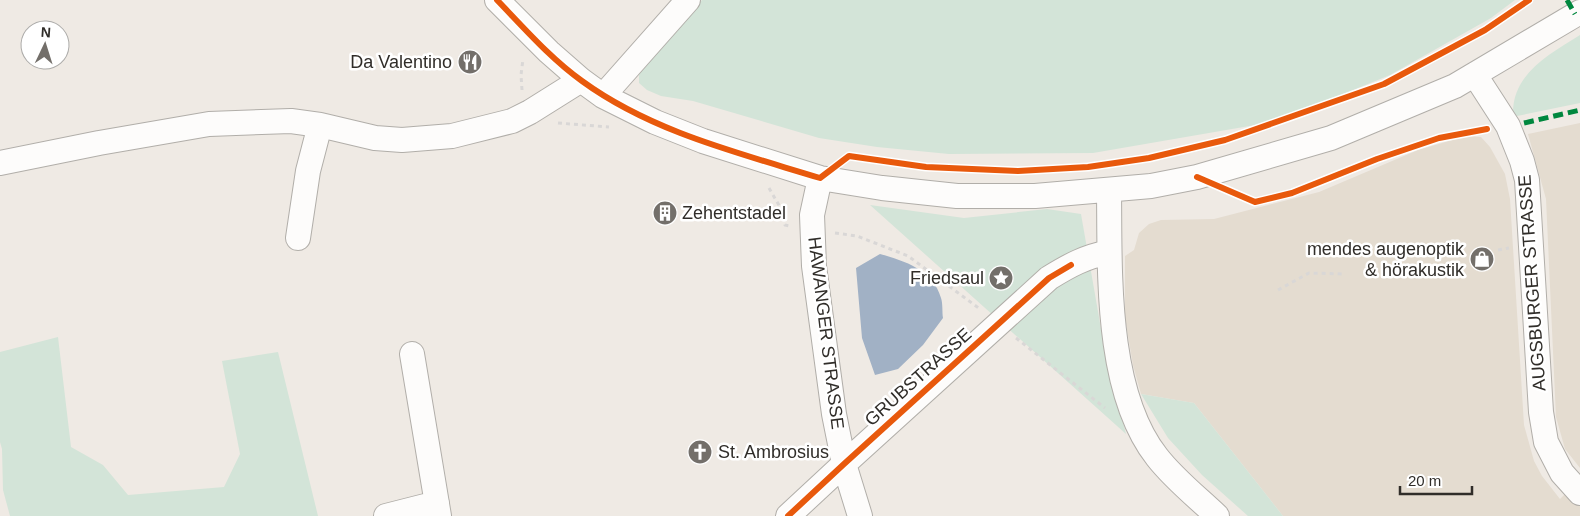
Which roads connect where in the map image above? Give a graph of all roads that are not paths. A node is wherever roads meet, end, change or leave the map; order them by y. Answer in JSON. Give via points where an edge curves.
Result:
{"nodes":[{"id":1,"x":497,"y":0,"type":"edge"},
{"id":2,"x":688,"y":0,"type":"edge"},
{"id":3,"x":1578,"y":12,"type":"edge"},
{"id":4,"x":1475,"y":75,"type":"junction"},
{"id":5,"x":581,"y":80,"type":"junction"},
{"id":6,"x":603,"y":96,"type":"junction"},
{"id":7,"x":320,"y":125,"type":"junction"},
{"id":8,"x":0,"y":164,"type":"edge"},
{"id":9,"x":820,"y":178,"type":"junction"},
{"id":10,"x":1109,"y":191,"type":"junction"},
{"id":11,"x":298,"y":238,"type":"dead end"},
{"id":12,"x":1110,"y":252,"type":"junction"},
{"id":13,"x":412,"y":354,"type":"dead end"},
{"id":14,"x":844,"y":464,"type":"junction"},
{"id":15,"x":1580,"y":493,"type":"edge"},
{"id":16,"x":438,"y":510,"type":"edge"},
{"id":17,"x":386,"y":516,"type":"edge"},
{"id":18,"x":788,"y":516,"type":"edge"},
{"id":19,"x":860,"y":516,"type":"edge"},
{"id":20,"x":1217,"y":516,"type":"edge"}],
"edges":[{"from":1,"to":5,"type":"street"},
{"from":2,"to":6,"type":"street"},
{"from":3,"to":4,"type":"street"},
{"from":4,"to":10,"type":"street","via":[[1331,138],[1197,177]]},
{"from":4,"to":15,"type":"street","name":"AUGSBURGER STRASSE","via":[[1508,126],[1527,180],[1542,419],[1546,442],[1562,473]]},
{"from":5,"to":6,"type":"street"},
{"from":5,"to":7,"type":"street","via":[[512,121],[452,136],[402,140],[375,138]]},
{"from":6,"to":9,"type":"street","via":[[702,141]]},
{"from":7,"to":8,"type":"street","via":[[292,122],[209,124]]},
{"from":7,"to":11,"type":"street","via":[[308,171]]},
{"from":9,"to":10,"type":"street","via":[[957,196],[1035,196]]},
{"from":9,"to":14,"type":"street","name":"HAWANGER STRASSE","via":[[812,215],[814,266]]},
{"from":10,"to":12,"type":"street"},
{"from":12,"to":14,"type":"street","name":"GRUBSTRASSE","via":[[1088,257],[1049,278]]},
{"from":12,"to":20,"type":"street","via":[[1116,348],[1129,402],[1157,457]]},
{"from":13,"to":16,"type":"street"},
{"from":14,"to":18,"type":"street","name":"GRUBSTRASSE"},
{"from":14,"to":19,"type":"street","name":"HAWANGER STRASSE"},
{"from":16,"to":17,"type":"street"}]}
